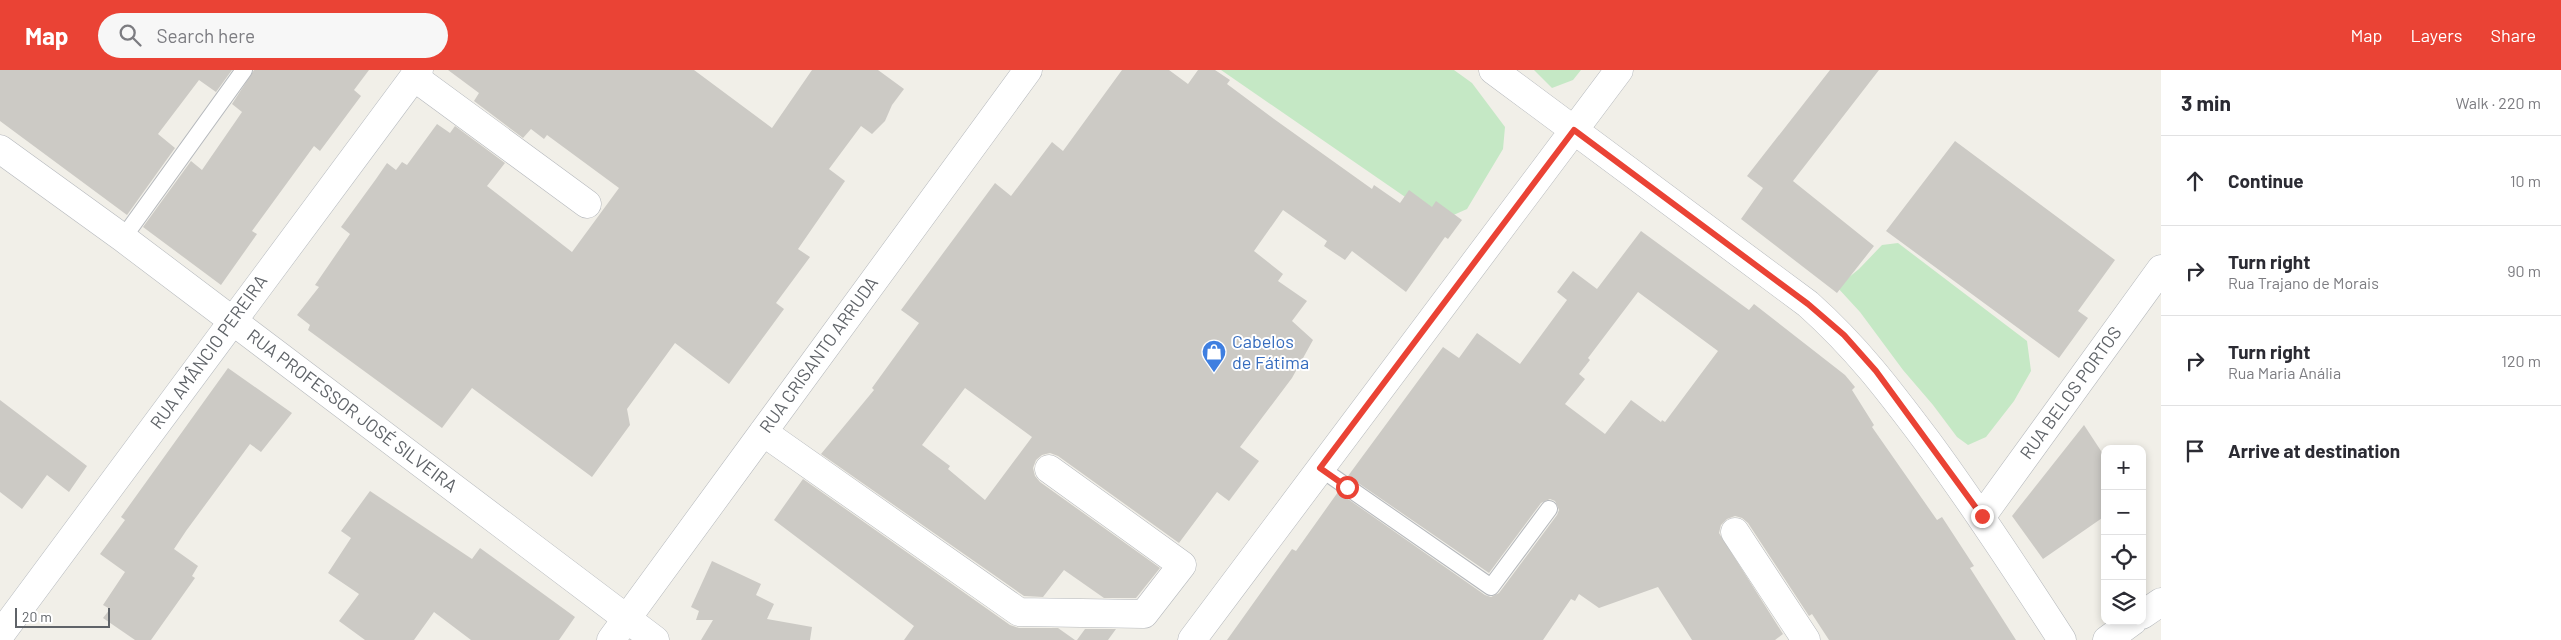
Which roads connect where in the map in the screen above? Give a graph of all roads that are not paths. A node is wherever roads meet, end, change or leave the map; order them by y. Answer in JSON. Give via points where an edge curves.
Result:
{"nodes":[{"id":1,"x":244,"y":70,"type":"edge"},
{"id":2,"x":1028,"y":70,"type":"edge"},
{"id":3,"x":1493,"y":70,"type":"edge"},
{"id":4,"x":1619,"y":70,"type":"edge"},
{"id":5,"x":416,"y":74,"type":"edge"},
{"id":6,"x":1574,"y":130,"type":"junction"},
{"id":7,"x":0,"y":149,"type":"edge"},
{"id":8,"x":587,"y":204,"type":"dead end"},
{"id":9,"x":123,"y":238,"type":"junction"},
{"id":10,"x":2161,"y":270,"type":"edge"},
{"id":11,"x":232,"y":320,"type":"junction"},
{"id":12,"x":763,"y":432,"type":"junction"},
{"id":13,"x":1320,"y":468,"type":"junction"},
{"id":14,"x":1049,"y":469,"type":"dead end"},
{"id":15,"x":1549,"y":510,"type":"dead end"},
{"id":16,"x":1982,"y":516,"type":"junction"},
{"id":17,"x":1735,"y":532,"type":"dead end"},
{"id":18,"x":2161,"y":602,"type":"edge"},
{"id":19,"x":2146,"y":612,"type":"edge"},
{"id":20,"x":2128,"y":625,"type":"edge"},
{"id":21,"x":618,"y":630,"type":"edge"},
{"id":22,"x":0,"y":635,"type":"edge"},
{"id":23,"x":655,"y":640,"type":"edge"},
{"id":24,"x":1192,"y":640,"type":"edge"},
{"id":25,"x":1806,"y":640,"type":"edge"},
{"id":26,"x":2062,"y":640,"type":"edge"},
{"id":27,"x":2107,"y":640,"type":"edge"}],
"edges":[{"from":1,"to":9,"type":"lane"},
{"from":2,"to":12,"type":"street","name":"RUA CRISANTO ARRUDA"},
{"from":3,"to":6,"type":"street"},
{"from":4,"to":6,"type":"street"},
{"from":5,"to":8,"type":"street"},
{"from":5,"to":11,"type":"street","name":"RUA AMÂNCIO PEREIRA"},
{"from":6,"to":13,"type":"street"},
{"from":6,"to":16,"type":"street","via":[[1808,304],[1844,335],[1876,371]]},
{"from":7,"to":9,"type":"street","name":"RUA PROFESSOR JOSÉ SILVEIRA"},
{"from":9,"to":11,"type":"street","name":"RUA PROFESSOR JOSÉ SILVEIRA"},
{"from":10,"to":16,"type":"street","name":"RUA BELOS PORTOS"},
{"from":11,"to":21,"type":"street","name":"RUA PROFESSOR JOSÉ SILVEIRA"},
{"from":11,"to":22,"type":"street","name":"RUA AMÂNCIO PEREIRA"},
{"from":12,"to":14,"type":"street","via":[[1019,612],[1144,614],[1182,565]]},
{"from":12,"to":21,"type":"street","name":"RUA CRISANTO ARRUDA"},
{"from":13,"to":15,"type":"lane","via":[[1490,587]]},
{"from":13,"to":24,"type":"street"},
{"from":16,"to":26,"type":"street"},
{"from":17,"to":25,"type":"street"},
{"from":18,"to":19,"type":"street"},
{"from":20,"to":27,"type":"street"},
{"from":21,"to":23,"type":"street","name":"RUA PROFESSOR JOSÉ SILVEIRA"}]}
